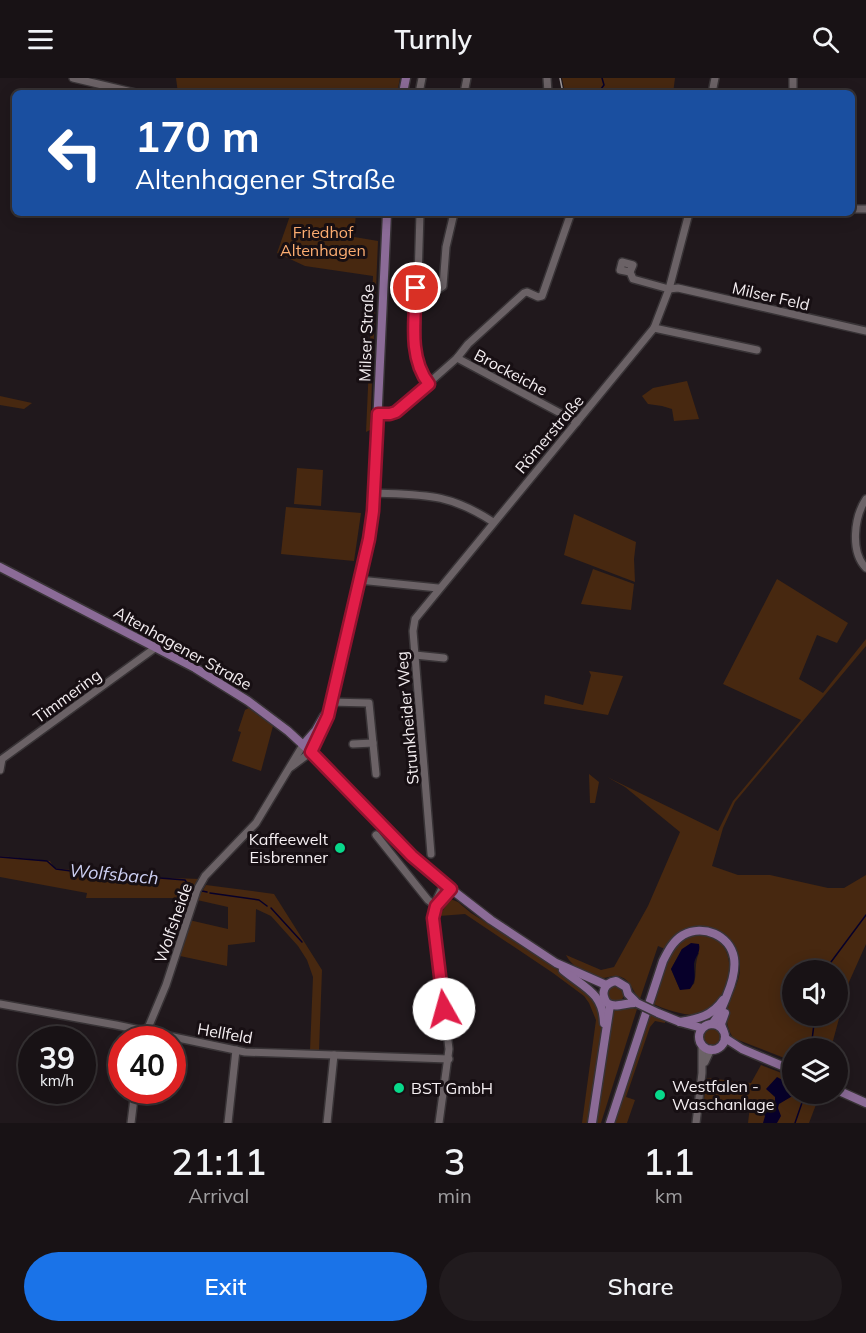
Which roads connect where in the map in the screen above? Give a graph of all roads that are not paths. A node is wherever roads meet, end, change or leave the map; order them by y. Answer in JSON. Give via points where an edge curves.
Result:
{"nodes":[{"id":1,"x":73,"y":78,"type":"edge"},
{"id":2,"x":123,"y":90,"type":"edge"},
{"id":3,"x":387,"y":216,"type":"edge"},
{"id":4,"x":420,"y":216,"type":"edge"},
{"id":5,"x":453,"y":216,"type":"edge"},
{"id":6,"x":570,"y":216,"type":"edge"},
{"id":7,"x":688,"y":216,"type":"edge"},
{"id":8,"x":630,"y":272,"type":"dead end"},
{"id":9,"x":416,"y":288,"type":"junction"},
{"id":10,"x":669,"y":289,"type":"junction"},
{"id":11,"x":654,"y":328,"type":"junction"},
{"id":12,"x":866,"y":331,"type":"edge"},
{"id":13,"x":757,"y":350,"type":"dead end"},
{"id":14,"x":457,"y":358,"type":"junction"},
{"id":15,"x":429,"y":384,"type":"junction"},
{"id":16,"x":378,"y":414,"type":"junction"},
{"id":17,"x":577,"y":422,"type":"junction"},
{"id":18,"x":374,"y":493,"type":"junction"},
{"id":19,"x":866,"y":499,"type":"edge"},
{"id":20,"x":494,"y":522,"type":"junction"},
{"id":21,"x":0,"y":567,"type":"edge"},
{"id":22,"x":866,"y":568,"type":"edge"},
{"id":23,"x":359,"y":580,"type":"junction"},
{"id":24,"x":438,"y":588,"type":"junction"},
{"id":25,"x":155,"y":648,"type":"junction"},
{"id":26,"x":415,"y":655,"type":"junction"},
{"id":27,"x":444,"y":658,"type":"dead end"},
{"id":28,"x":330,"y":702,"type":"junction"},
{"id":29,"x":373,"y":743,"type":"junction"},
{"id":30,"x":353,"y":744,"type":"dead end"},
{"id":31,"x":303,"y":745,"type":"junction"},
{"id":32,"x":311,"y":752,"type":"junction"},
{"id":33,"x":289,"y":769,"type":"junction"},
{"id":34,"x":0,"y":770,"type":"edge"},
{"id":35,"x":376,"y":774,"type":"dead end"},
{"id":36,"x":376,"y":835,"type":"dead end"},
{"id":37,"x":431,"y":854,"type":"dead end"},
{"id":38,"x":447,"y":886,"type":"junction"},
{"id":39,"x":436,"y":906,"type":"junction"},
{"id":40,"x":720,"y":932,"type":"dead end"},
{"id":41,"x":559,"y":966,"type":"junction"},
{"id":42,"x":731,"y":985,"type":"junction"},
{"id":43,"x":605,"y":988,"type":"junction"},
{"id":44,"x":628,"y":994,"type":"junction"},
{"id":45,"x":637,"y":1003,"type":"junction"},
{"id":46,"x":0,"y":1004,"type":"edge"},
{"id":47,"x":623,"y":1004,"type":"junction"},
{"id":48,"x":610,"y":1005,"type":"junction"},
{"id":49,"x":680,"y":1022,"type":"junction"},
{"id":50,"x":712,"y":1024,"type":"junction"},
{"id":51,"x":148,"y":1026,"type":"edge"},
{"id":52,"x":108,"y":1028,"type":"edge"},
{"id":53,"x":701,"y":1032,"type":"junction"},
{"id":54,"x":723,"y":1038,"type":"junction"},
{"id":55,"x":186,"y":1042,"type":"edge"},
{"id":56,"x":604,"y":1045,"type":"junction"},
{"id":57,"x":707,"y":1047,"type":"junction"},
{"id":58,"x":236,"y":1050,"type":"junction"},
{"id":59,"x":334,"y":1055,"type":"junction"},
{"id":60,"x":449,"y":1059,"type":"junction"},
{"id":61,"x":782,"y":1067,"type":"edge"},
{"id":62,"x":848,"y":1095,"type":"edge"},
{"id":63,"x":866,"y":1103,"type":"edge"},
{"id":64,"x":133,"y":1104,"type":"edge"},
{"id":65,"x":131,"y":1123,"type":"edge"},
{"id":66,"x":228,"y":1123,"type":"edge"},
{"id":67,"x":327,"y":1123,"type":"edge"},
{"id":68,"x":439,"y":1123,"type":"edge"},
{"id":69,"x":592,"y":1123,"type":"edge"},
{"id":70,"x":610,"y":1123,"type":"edge"},
{"id":71,"x":696,"y":1123,"type":"edge"}],
"edges":[{"from":1,"to":2,"type":"street"},
{"from":3,"to":16,"type":"main road","name":"Milser Straße"},
{"from":4,"to":9,"type":"street"},
{"from":5,"to":9,"type":"street","via":[[443,286]]},
{"from":6,"to":14,"type":"street","via":[[543,295],[524,293]]},
{"from":7,"to":10,"type":"street","name":"Römerstraße"},
{"from":8,"to":10,"type":"street","name":"Milser Feld","via":[[633,279]]},
{"from":9,"to":15,"type":"street","via":[[417,361]]},
{"from":10,"to":11,"type":"street","name":"Römerstraße"},
{"from":10,"to":12,"type":"street","name":"Milser Feld"},
{"from":11,"to":13,"type":"street"},
{"from":11,"to":17,"type":"street","name":"Römerstraße"},
{"from":14,"to":15,"type":"street","name":"Brockeiche"},
{"from":14,"to":17,"type":"street","name":"Brockeiche"},
{"from":15,"to":16,"type":"street","name":"Brockeiche","via":[[396,412]]},
{"from":16,"to":18,"type":"main road","name":"Milser Straße"},
{"from":17,"to":20,"type":"street","name":"Römerstraße"},
{"from":18,"to":20,"type":"street","via":[[446,499]]},
{"from":18,"to":23,"type":"main road","name":"Milser Straße"},
{"from":19,"to":22,"type":"street","via":[[858,515],[856,553]]},
{"from":20,"to":24,"type":"street","name":"Römerstraße"},
{"from":21,"to":25,"type":"main road","name":"Altenhagener Straße"},
{"from":23,"to":24,"type":"street"},
{"from":23,"to":28,"type":"main road","name":"Milser Straße"},
{"from":24,"to":26,"type":"street","name":"Strunkheider Weg","via":[[415,619]]},
{"from":25,"to":31,"type":"main road","name":"Altenhagener Straße","via":[[234,691]]},
{"from":25,"to":34,"type":"street","name":"Timmering","via":[[2,759]]},
{"from":26,"to":27,"type":"street"},
{"from":26,"to":37,"type":"street","name":"Strunkheider Weg"},
{"from":28,"to":29,"type":"street","via":[[369,703]]},
{"from":28,"to":31,"type":"main road","name":"Milser Straße","via":[[316,730]]},
{"from":28,"to":32,"type":"main road","name":"Milser Straße","via":[[323,730]]},
{"from":29,"to":30,"type":"street"},
{"from":29,"to":35,"type":"street"},
{"from":31,"to":32,"type":"main road","name":"Altenhagener Straße"},
{"from":31,"to":33,"type":"street","name":"Wolfsheide"},
{"from":32,"to":33,"type":"street","name":"Wolfsheide"},
{"from":32,"to":38,"type":"main road","name":"Altenhagener Straße","via":[[412,856]]},
{"from":33,"to":51,"type":"street","name":"Wolfsheide","via":[[256,823],[205,876]]},
{"from":36,"to":39,"type":"street"},
{"from":38,"to":39,"type":"street","via":[[439,893]]},
{"from":38,"to":41,"type":"main road","name":"Altenhagener Straße"},
{"from":39,"to":60,"type":"street","via":[[433,924]]},
{"from":40,"to":54,"type":"main road","via":[[733,945],[739,963],[722,1023]]},
{"from":41,"to":43,"type":"main road","name":"Altenhagener Straße"},
{"from":41,"to":56,"type":"main road","via":[[597,997],[604,1017]]},
{"from":42,"to":49,"type":"main road","via":[[711,1013]]},
{"from":42,"to":50,"type":"main road"},
{"from":42,"to":70,"type":"main road","via":[[735,969],[731,948],[717,935],[697,931],[676,940],[668,950]]},
{"from":43,"to":44,"type":"main road","via":[[613,982],[622,983]]},
{"from":43,"to":48,"type":"main road","via":[[604,999]]},
{"from":44,"to":45,"type":"main road"},
{"from":44,"to":47,"type":"main road"},
{"from":45,"to":47,"type":"main road"},
{"from":45,"to":49,"type":"main road","bridge":true},
{"from":46,"to":52,"type":"street","name":"Hellfeld"},
{"from":47,"to":48,"type":"main road"},
{"from":48,"to":56,"type":"main road"},
{"from":49,"to":53,"type":"main road"},
{"from":50,"to":53,"type":"main road"},
{"from":50,"to":54,"type":"main road"},
{"from":53,"to":57,"type":"main road"},
{"from":54,"to":57,"type":"main road"},
{"from":54,"to":61,"type":"main road"},
{"from":55,"to":58,"type":"street","name":"Hellfeld"},
{"from":56,"to":69,"type":"main road"},
{"from":57,"to":71,"type":"street"},
{"from":58,"to":59,"type":"street","name":"Hellfeld"},
{"from":58,"to":66,"type":"street"},
{"from":59,"to":60,"type":"street","name":"Hellfeld"},
{"from":59,"to":67,"type":"street"},
{"from":60,"to":68,"type":"street"},
{"from":62,"to":63,"type":"main road"},
{"from":64,"to":65,"type":"street"}]}
